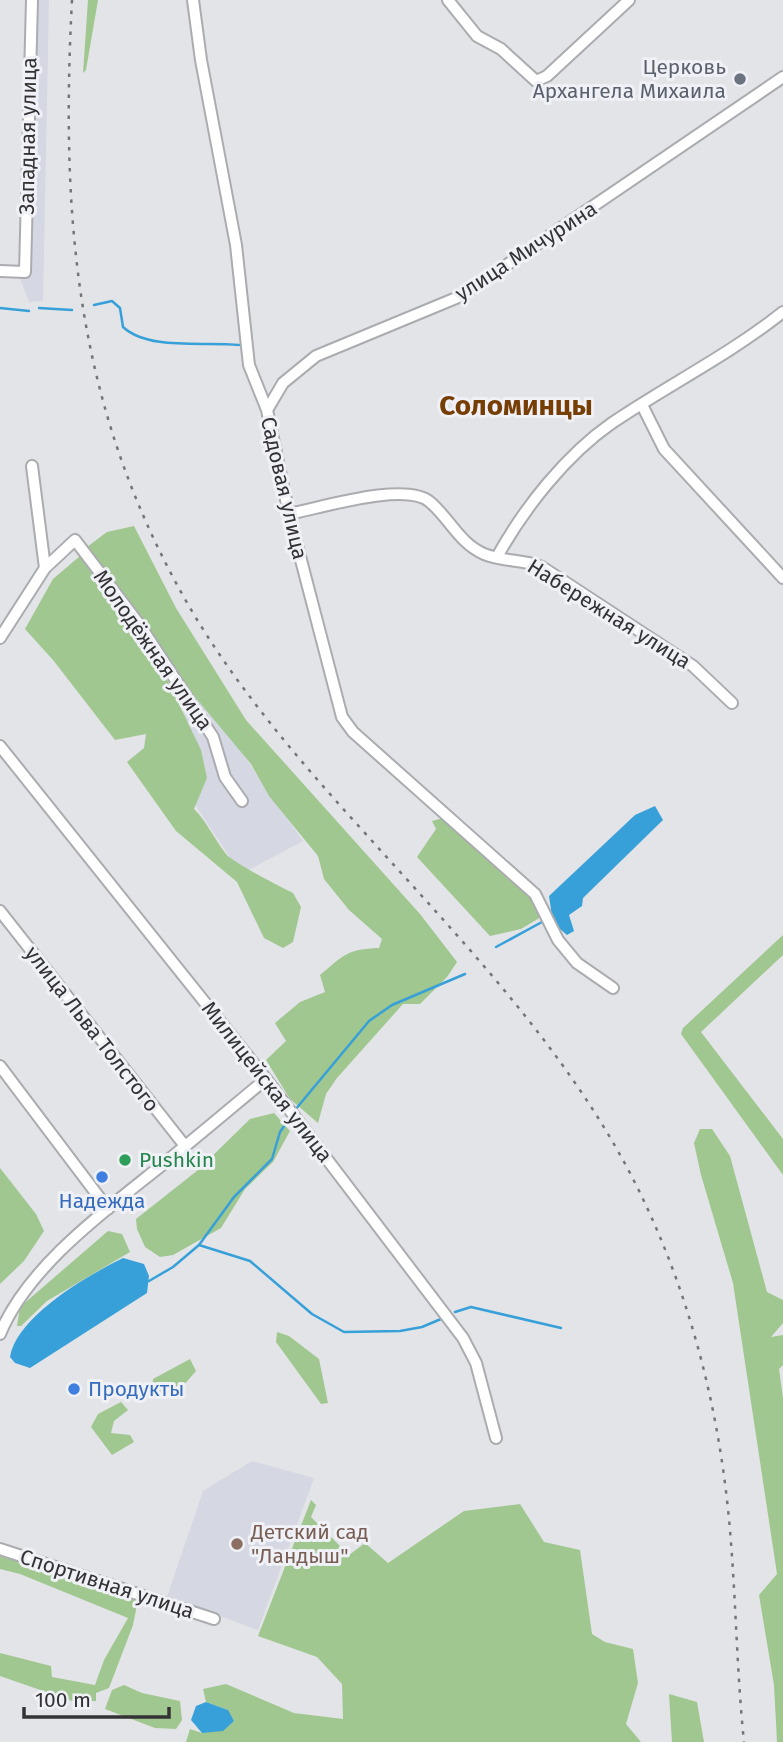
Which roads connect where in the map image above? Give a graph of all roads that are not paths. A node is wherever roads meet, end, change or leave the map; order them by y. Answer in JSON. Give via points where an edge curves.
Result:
{"nodes":[{"id":1,"x":32,"y":0,"type":"edge"},
{"id":2,"x":193,"y":0,"type":"edge"},
{"id":3,"x":448,"y":0,"type":"edge"},
{"id":4,"x":629,"y":0,"type":"edge"},
{"id":5,"x":783,"y":77,"type":"edge"},
{"id":6,"x":0,"y":271,"type":"edge"},
{"id":7,"x":783,"y":313,"type":"edge"},
{"id":8,"x":642,"y":405,"type":"junction"},
{"id":9,"x":267,"y":410,"type":"junction"},
{"id":10,"x":32,"y":466,"type":"dead end"},
{"id":11,"x":289,"y":514,"type":"junction"},
{"id":12,"x":497,"y":557,"type":"junction"},
{"id":13,"x":45,"y":568,"type":"junction"},
{"id":14,"x":783,"y":578,"type":"edge"},
{"id":15,"x":0,"y":638,"type":"edge"},
{"id":16,"x":732,"y":703,"type":"dead end"},
{"id":17,"x":0,"y":746,"type":"edge"},
{"id":18,"x":242,"y":801,"type":"dead end"},
{"id":19,"x":0,"y":911,"type":"edge"},
{"id":20,"x":613,"y":988,"type":"dead end"},
{"id":21,"x":0,"y":1066,"type":"edge"},
{"id":22,"x":265,"y":1079,"type":"junction"},
{"id":23,"x":185,"y":1146,"type":"junction"},
{"id":24,"x":108,"y":1209,"type":"junction"},
{"id":25,"x":0,"y":1334,"type":"edge"},
{"id":26,"x":496,"y":1438,"type":"dead end"},
{"id":27,"x":0,"y":1549,"type":"edge"},
{"id":28,"x":214,"y":1619,"type":"dead end"}],
"edges":[{"from":1,"to":6,"type":"street","name":"Западная улица","via":[[25,272]]},
{"from":2,"to":9,"type":"street","name":"Садовая улица","via":[[236,245],[249,365]]},
{"from":3,"to":4,"type":"street","via":[[477,36],[536,81]]},
{"from":5,"to":9,"type":"street","name":"улица Мичурина","via":[[461,296],[316,356],[283,383]]},
{"from":7,"to":8,"type":"street"},
{"from":8,"to":12,"type":"street","via":[[610,425],[561,470]]},
{"from":8,"to":14,"type":"street","via":[[664,449]]},
{"from":9,"to":11,"type":"street","name":"Садовая улица"},
{"from":10,"to":13,"type":"street"},
{"from":11,"to":12,"type":"street","name":"Набережная улица","via":[[395,494],[418,495],[431,502],[455,534],[484,554]]},
{"from":11,"to":20,"type":"street","name":"Садовая улица","via":[[342,717],[535,894],[558,940],[577,963]]},
{"from":12,"to":16,"type":"street","name":"Набережная улица","via":[[542,567],[694,666]]},
{"from":13,"to":15,"type":"street"},
{"from":13,"to":18,"type":"street","name":"Молодёжная улица","via":[[75,540],[139,624],[213,737],[225,777]]},
{"from":17,"to":22,"type":"street","name":"Милицейская улица"},
{"from":19,"to":23,"type":"street","name":"улица Льва Толстого"},
{"from":21,"to":24,"type":"street"},
{"from":22,"to":23,"type":"street"},
{"from":22,"to":26,"type":"street","name":"Милицейская улица","via":[[465,1342],[476,1363]]},
{"from":23,"to":24,"type":"street"},
{"from":24,"to":25,"type":"street","via":[[33,1280],[8,1314]]},
{"from":27,"to":28,"type":"street","name":"Спортивная улица"}]}
